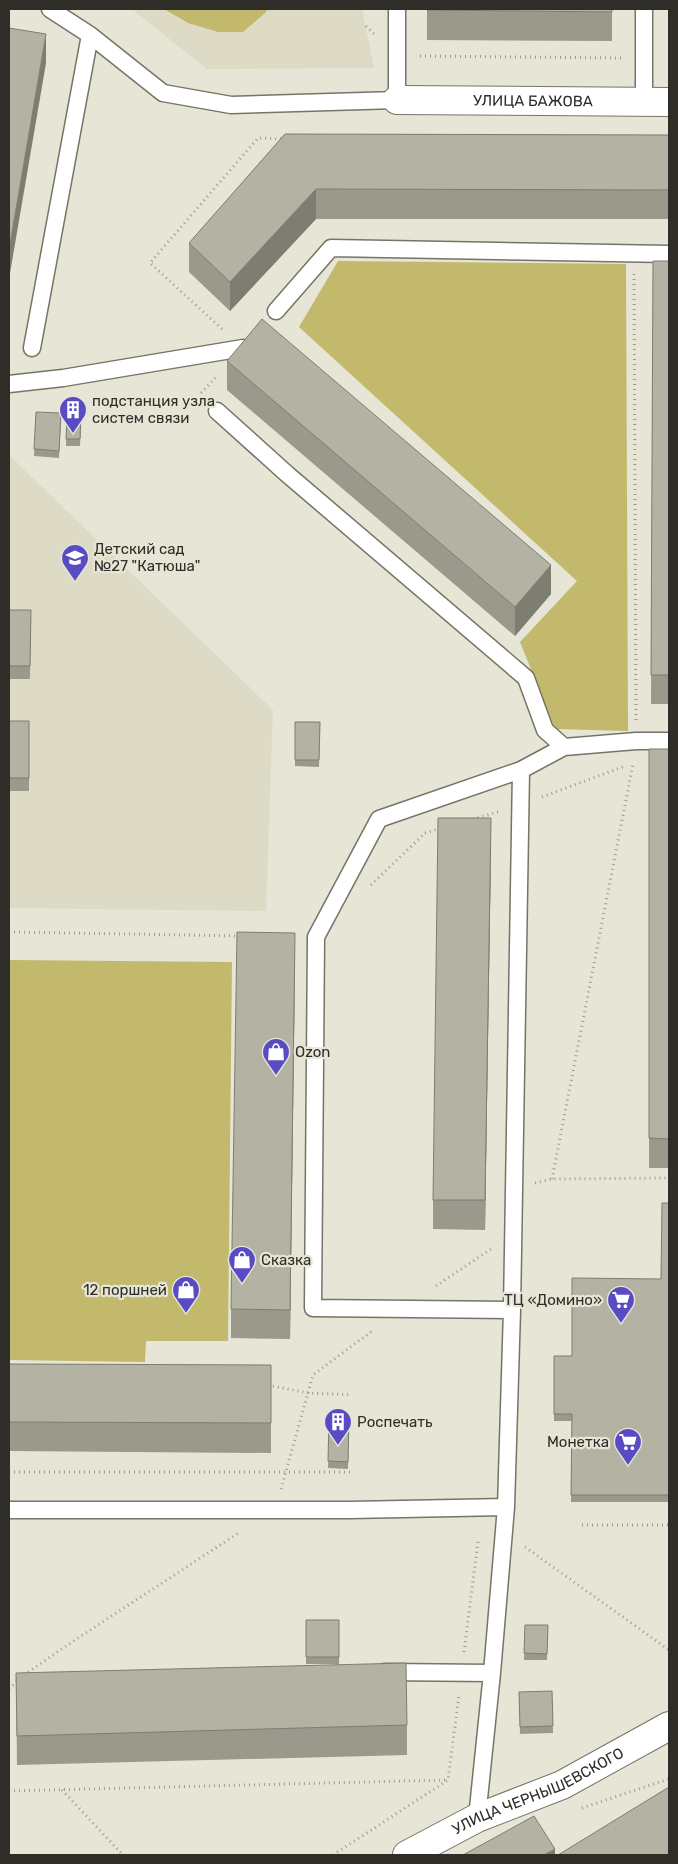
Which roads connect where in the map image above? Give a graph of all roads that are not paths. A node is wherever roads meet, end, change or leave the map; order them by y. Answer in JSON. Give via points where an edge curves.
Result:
{"nodes":[{"id":1,"x":50,"y":9,"type":"edge"},
{"id":2,"x":397,"y":9,"type":"edge"},
{"id":3,"x":644,"y":9,"type":"edge"},
{"id":4,"x":90,"y":35,"type":"junction"},
{"id":5,"x":397,"y":100,"type":"junction"},
{"id":6,"x":656,"y":102,"type":"edge"},
{"id":7,"x":669,"y":254,"type":"edge"},
{"id":8,"x":276,"y":311,"type":"dead end"},
{"id":9,"x":32,"y":348,"type":"dead end"},
{"id":10,"x":243,"y":348,"type":"edge"},
{"id":11,"x":9,"y":384,"type":"edge"},
{"id":12,"x":217,"y":411,"type":"road end"},
{"id":13,"x":669,"y":741,"type":"edge"},
{"id":14,"x":564,"y":747,"type":"junction"},
{"id":15,"x":521,"y":770,"type":"junction"},
{"id":16,"x":512,"y":1310,"type":"junction"},
{"id":17,"x":506,"y":1507,"type":"junction"},
{"id":18,"x":9,"y":1510,"type":"edge"},
{"id":19,"x":366,"y":1673,"type":"edge"},
{"id":20,"x":492,"y":1673,"type":"junction"},
{"id":21,"x":669,"y":1726,"type":"edge"},
{"id":22,"x":477,"y":1818,"type":"junction"},
{"id":23,"x":409,"y":1855,"type":"edge"}],
"edges":[{"from":1,"to":4,"type":"lane"},
{"from":2,"to":5,"type":"lane"},
{"from":3,"to":6,"type":"lane","via":[[644,59]]},
{"from":4,"to":5,"type":"lane","via":[[163,94],[232,105]]},
{"from":4,"to":9,"type":"lane"},
{"from":5,"to":6,"type":"street","name":"УЛИЦА БАЖОВА"},
{"from":7,"to":8,"type":"lane","via":[[331,248]]},
{"from":10,"to":11,"type":"lane"},
{"from":12,"to":14,"type":"lane","via":[[526,678],[545,730]]},
{"from":13,"to":14,"type":"lane"},
{"from":14,"to":15,"type":"lane"},
{"from":15,"to":16,"type":"lane"},
{"from":15,"to":16,"type":"lane","via":[[379,819],[316,937],[313,1308]]},
{"from":16,"to":17,"type":"lane"},
{"from":17,"to":18,"type":"lane"},
{"from":17,"to":20,"type":"lane"},
{"from":19,"to":20,"type":"lane"},
{"from":20,"to":22,"type":"lane"},
{"from":21,"to":22,"type":"street","name":"УЛИЦА ЧЕРНЫШЕВСКОГО","via":[[562,1785]]},
{"from":22,"to":23,"type":"street","name":"УЛИЦА ЧЕРНЫШЕВСКОГО"}]}
